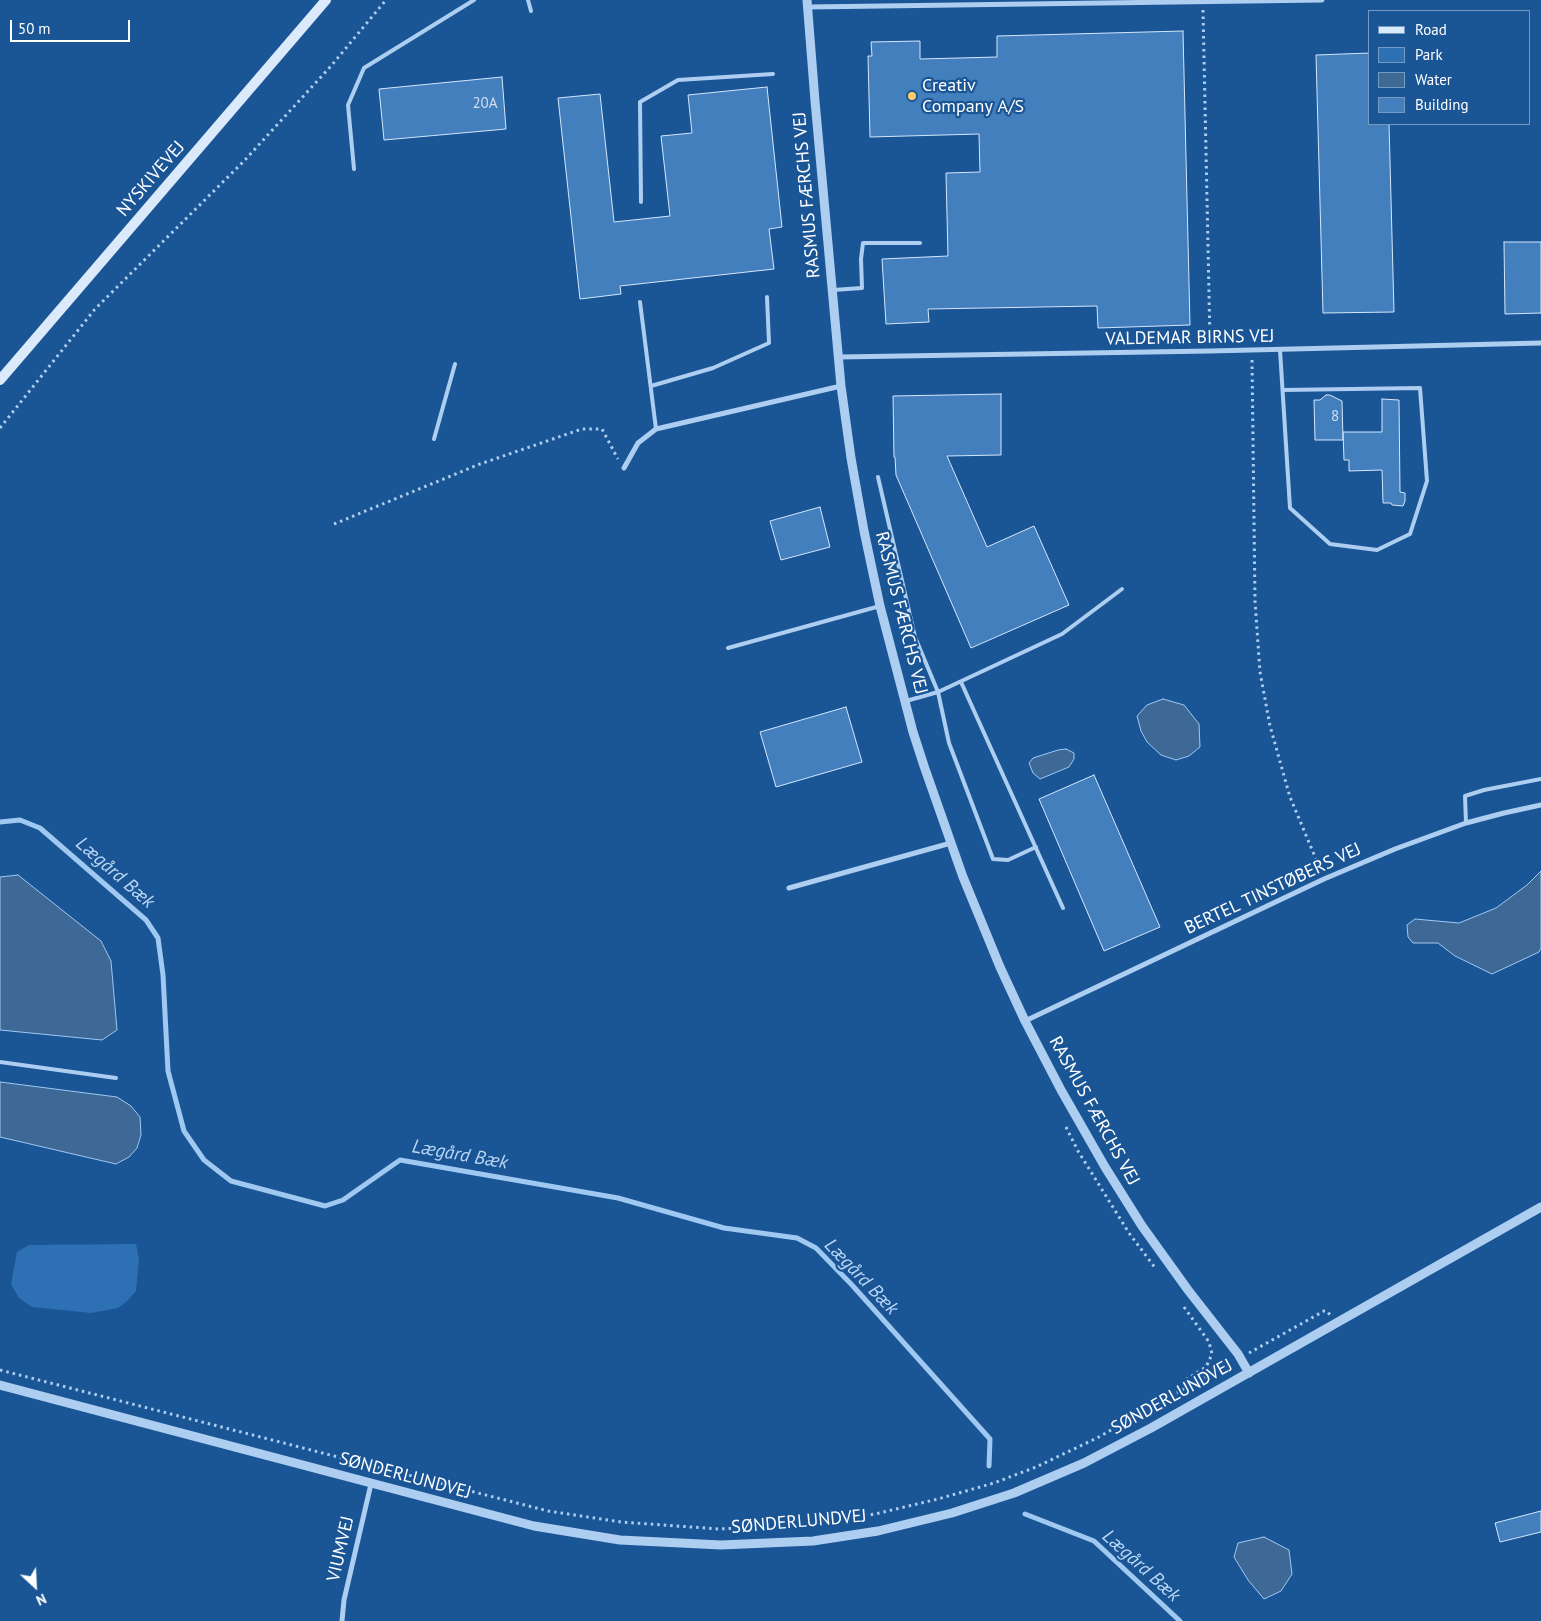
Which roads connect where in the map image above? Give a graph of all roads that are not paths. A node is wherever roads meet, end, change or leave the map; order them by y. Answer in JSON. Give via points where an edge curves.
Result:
{"nodes":[{"id":1,"x":326,"y":0,"type":"edge"},
{"id":2,"x":474,"y":0,"type":"edge"},
{"id":3,"x":528,"y":0,"type":"edge"},
{"id":4,"x":1322,"y":0,"type":"edge"},
{"id":5,"x":987,"y":2,"type":"edge"},
{"id":6,"x":1065,"y":2,"type":"edge"},
{"id":7,"x":808,"y":4,"type":"edge"},
{"id":8,"x":531,"y":11,"type":"dead end"},
{"id":9,"x":773,"y":74,"type":"dead end"},
{"id":10,"x":354,"y":170,"type":"dead end"},
{"id":11,"x":641,"y":202,"type":"dead end"},
{"id":12,"x":920,"y":243,"type":"dead end"},
{"id":13,"x":832,"y":290,"type":"junction"},
{"id":14,"x":767,"y":297,"type":"dead end"},
{"id":15,"x":640,"y":302,"type":"dead end"},
{"id":16,"x":1541,"y":343,"type":"edge"},
{"id":17,"x":1280,"y":350,"type":"junction"},
{"id":18,"x":839,"y":357,"type":"junction"},
{"id":19,"x":455,"y":364,"type":"dead end"},
{"id":20,"x":0,"y":380,"type":"edge"},
{"id":21,"x":651,"y":386,"type":"junction"},
{"id":22,"x":841,"y":386,"type":"junction"},
{"id":23,"x":1283,"y":390,"type":"junction"},
{"id":24,"x":656,"y":429,"type":"junction"},
{"id":25,"x":434,"y":439,"type":"dead end"},
{"id":26,"x":624,"y":468,"type":"road end"},
{"id":27,"x":878,"y":477,"type":"dead end"},
{"id":28,"x":1122,"y":589,"type":"dead end"},
{"id":29,"x":880,"y":606,"type":"junction"},
{"id":30,"x":728,"y":648,"type":"dead end"},
{"id":31,"x":961,"y":682,"type":"junction"},
{"id":32,"x":938,"y":692,"type":"junction"},
{"id":33,"x":906,"y":701,"type":"junction"},
{"id":34,"x":1541,"y":779,"type":"edge"},
{"id":35,"x":1541,"y":805,"type":"edge"},
{"id":36,"x":1466,"y":824,"type":"junction"},
{"id":37,"x":951,"y":843,"type":"junction"},
{"id":38,"x":1036,"y":848,"type":"junction"},
{"id":39,"x":789,"y":888,"type":"dead end"},
{"id":40,"x":1063,"y":908,"type":"dead end"},
{"id":41,"x":1025,"y":1021,"type":"junction"},
{"id":42,"x":0,"y":1062,"type":"edge"},
{"id":43,"x":116,"y":1078,"type":"dead end"},
{"id":44,"x":1541,"y":1207,"type":"edge"},
{"id":45,"x":1249,"y":1373,"type":"junction"},
{"id":46,"x":0,"y":1385,"type":"edge"},
{"id":47,"x":371,"y":1484,"type":"junction"},
{"id":48,"x":342,"y":1621,"type":"edge"}],
"edges":[{"from":1,"to":20,"type":"main road","name":"NYSKIVEVEJ"},
{"from":2,"to":10,"type":"lane","via":[[364,68],[348,105]]},
{"from":3,"to":8,"type":"lane"},
{"from":4,"to":6,"type":"street"},
{"from":5,"to":6,"type":"street"},
{"from":5,"to":7,"type":"street"},
{"from":7,"to":13,"type":"street","name":"RASMUS FÆRCHS VEJ"},
{"from":9,"to":11,"type":"lane","via":[[678,80],[640,102]]},
{"from":12,"to":13,"type":"lane","via":[[863,243],[862,288]]},
{"from":13,"to":18,"type":"street","name":"RASMUS FÆRCHS VEJ"},
{"from":14,"to":21,"type":"lane","via":[[770,343],[713,368]]},
{"from":15,"to":21,"type":"lane"},
{"from":16,"to":17,"type":"street","name":"VALDEMAR BIRNS VEJ"},
{"from":17,"to":18,"type":"street","name":"VALDEMAR BIRNS VEJ"},
{"from":17,"to":23,"type":"lane"},
{"from":18,"to":22,"type":"street","name":"RASMUS FÆRCHS VEJ"},
{"from":19,"to":25,"type":"lane"},
{"from":21,"to":24,"type":"lane"},
{"from":22,"to":24,"type":"street"},
{"from":22,"to":29,"type":"street","name":"RASMUS FÆRCHS VEJ","via":[[864,531]]},
{"from":23,"to":23,"type":"lane","via":[[1290,508],[1330,544],[1377,550],[1410,534],[1427,481],[1420,388]]},
{"from":24,"to":26,"type":"street","via":[[638,443]]},
{"from":27,"to":32,"type":"lane","via":[[915,637]]},
{"from":28,"to":31,"type":"lane","via":[[1062,634]]},
{"from":29,"to":30,"type":"lane"},
{"from":29,"to":33,"type":"street","name":"RASMUS FÆRCHS VEJ"},
{"from":31,"to":32,"type":"lane"},
{"from":31,"to":38,"type":"lane"},
{"from":32,"to":33,"type":"lane"},
{"from":32,"to":38,"type":"lane","via":[[949,743],[993,859],[1008,860]]},
{"from":33,"to":37,"type":"street","name":"RASMUS FÆRCHS VEJ"},
{"from":34,"to":36,"type":"lane","via":[[1465,796]]},
{"from":35,"to":36,"type":"street","name":"BERTEL TINSTØBERS VEJ"},
{"from":36,"to":41,"type":"street","name":"BERTEL TINSTØBERS VEJ","via":[[1324,879]]},
{"from":37,"to":39,"type":"street"},
{"from":37,"to":41,"type":"street","name":"RASMUS FÆRCHS VEJ","via":[[983,927]]},
{"from":38,"to":40,"type":"lane"},
{"from":41,"to":45,"type":"street","name":"RASMUS FÆRCHS VEJ","via":[[1061,1090],[1142,1226]]},
{"from":42,"to":43,"type":"lane"},
{"from":44,"to":45,"type":"street","name":"SØNDERLUNDVEJ"},
{"from":45,"to":47,"type":"street","name":"SØNDERLUNDVEJ","via":[[1116,1447],[1014,1493],[887,1529],[813,1541],[721,1545],[620,1540],[534,1526]]},
{"from":46,"to":47,"type":"street","name":"SØNDERLUNDVEJ"},
{"from":47,"to":48,"type":"street","name":"VIUMVEJ"}]}
